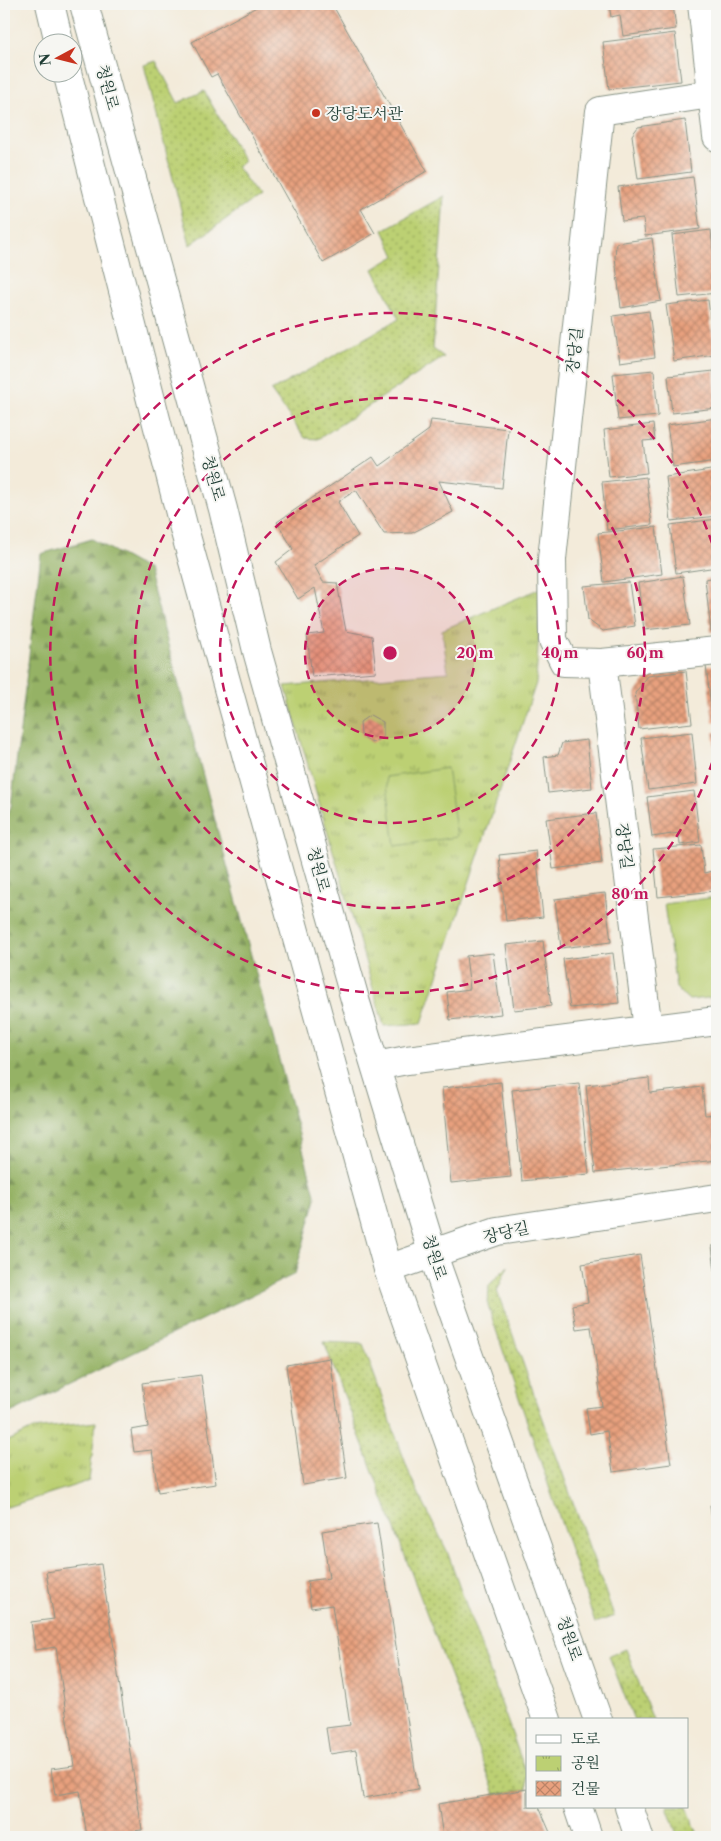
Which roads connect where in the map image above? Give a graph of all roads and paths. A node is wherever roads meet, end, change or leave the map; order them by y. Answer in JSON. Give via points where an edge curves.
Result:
{"nodes":[{"id":1,"x":50,"y":4,"type":"edge"},
{"id":2,"x":84,"y":4,"type":"edge"},
{"id":3,"x":702,"y":4,"type":"edge"},
{"id":4,"x":57,"y":32,"type":"edge"},
{"id":5,"x":70,"y":82,"type":"edge"},
{"id":6,"x":715,"y":93,"type":"edge"},
{"id":7,"x":717,"y":137,"type":"edge"},
{"id":8,"x":717,"y":651,"type":"edge"},
{"id":9,"x":602,"y":663,"type":"junction"},
{"id":10,"x":717,"y":1021,"type":"edge"},
{"id":11,"x":648,"y":1029,"type":"junction"},
{"id":12,"x":376,"y":1066,"type":"junction"},
{"id":13,"x":717,"y":1198,"type":"edge"},
{"id":14,"x":433,"y":1255,"type":"junction"},
{"id":15,"x":388,"y":1269,"type":"junction"},
{"id":16,"x":546,"y":1718,"type":"edge"},
{"id":17,"x":597,"y":1718,"type":"edge"},
{"id":18,"x":578,"y":1808,"type":"edge"},
{"id":19,"x":629,"y":1808,"type":"edge"},
{"id":20,"x":588,"y":1837,"type":"edge"},
{"id":21,"x":639,"y":1837,"type":"edge"}],
"edges":[{"from":1,"to":4,"type":"main road"},
{"from":2,"to":12,"type":"main road","name":"청원로","via":[[222,509],[257,651]]},
{"from":3,"to":6,"type":"main road"},
{"from":5,"to":15,"type":"main road","via":[[183,525]]},
{"from":6,"to":7,"type":"main road"},
{"from":6,"to":9,"type":"main road","name":"장당길","via":[[600,112],[552,559],[553,640],[564,662]]},
{"from":8,"to":9,"type":"main road","name":"장당길"},
{"from":9,"to":11,"type":"main road","name":"장당길"},
{"from":10,"to":11,"type":"main road"},
{"from":11,"to":12,"type":"main road"},
{"from":12,"to":14,"type":"main road","name":"청원로"},
{"from":13,"to":14,"type":"main road","name":"장당길","via":[[497,1231]]},
{"from":14,"to":15,"type":"main road","name":"장당길"},
{"from":14,"to":17,"type":"main road","name":"청원로"},
{"from":15,"to":16,"type":"main road"},
{"from":18,"to":20,"type":"main road"},
{"from":19,"to":21,"type":"main road"}]}
